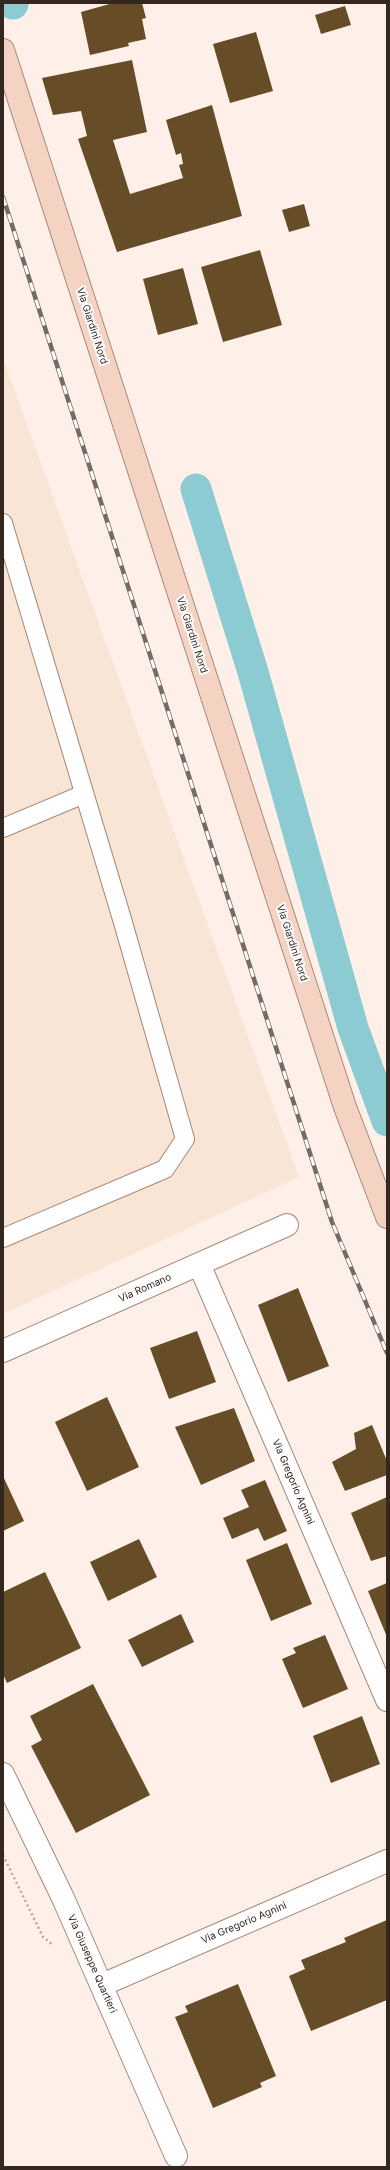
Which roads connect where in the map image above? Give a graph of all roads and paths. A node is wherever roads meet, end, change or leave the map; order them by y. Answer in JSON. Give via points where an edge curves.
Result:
{"nodes":[{"id":1,"x":3,"y":50,"type":"edge"},
{"id":2,"x":3,"y":523,"type":"edge"},
{"id":3,"x":84,"y":794,"type":"junction"},
{"id":4,"x":3,"y":828,"type":"edge"},
{"id":5,"x":387,"y":1218,"type":"edge"},
{"id":6,"x":287,"y":1225,"type":"dead end"},
{"id":7,"x":3,"y":1238,"type":"edge"},
{"id":8,"x":199,"y":1264,"type":"junction"},
{"id":9,"x":3,"y":1351,"type":"edge"},
{"id":10,"x":387,"y":1700,"type":"edge"},
{"id":11,"x":3,"y":1774,"type":"edge"},
{"id":12,"x":387,"y":1861,"type":"edge"},
{"id":13,"x":102,"y":1985,"type":"junction"},
{"id":14,"x":176,"y":2156,"type":"dead end"}],
"edges":[{"from":1,"to":5,"type":"main road","name":"Via Giardini Nord","via":[[345,1107]]},
{"from":2,"to":3,"type":"lane"},
{"from":3,"to":4,"type":"lane"},
{"from":3,"to":7,"type":"lane","via":[[185,1139],[165,1169]]},
{"from":6,"to":8,"type":"street","name":"Via Romano"},
{"from":8,"to":9,"type":"street","name":"Via Romano"},
{"from":8,"to":10,"type":"street","name":"Via Gregorio Agnini"},
{"from":11,"to":13,"type":"street","name":"Via Giuseppe Quartieri"},
{"from":12,"to":13,"type":"street","name":"Via Gregorio Agnini"},
{"from":13,"to":14,"type":"street","name":"Via Giuseppe Quartieri"}]}
